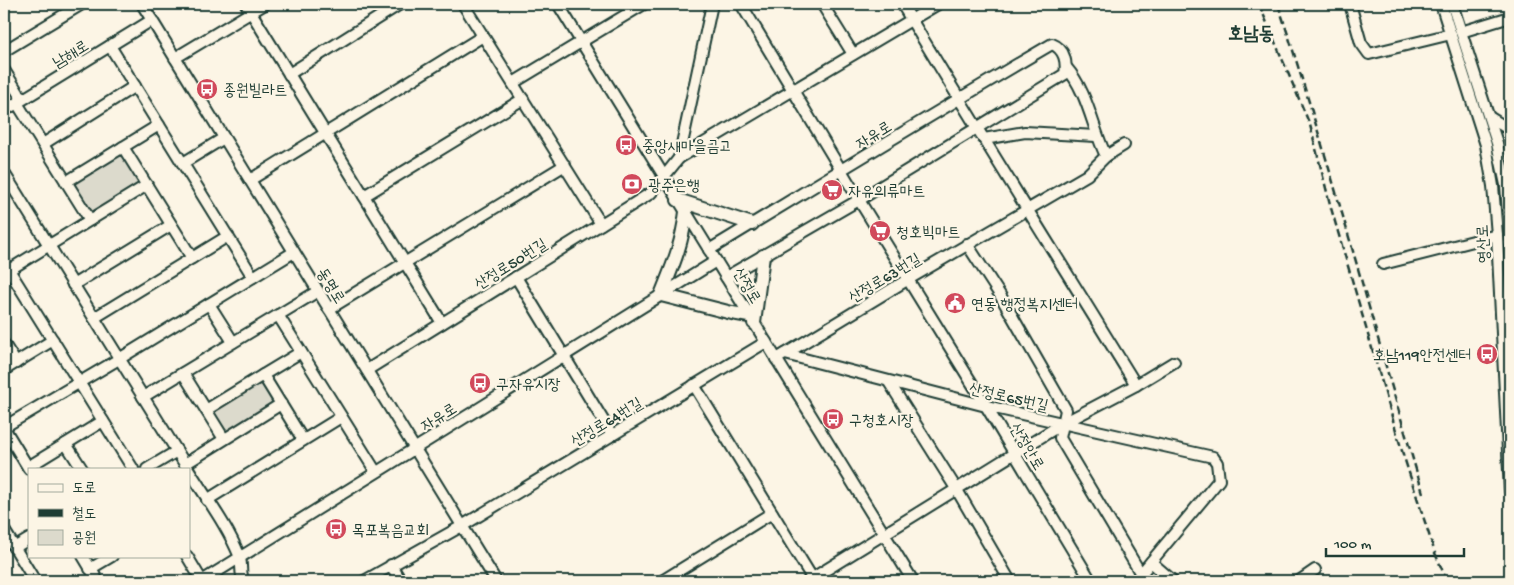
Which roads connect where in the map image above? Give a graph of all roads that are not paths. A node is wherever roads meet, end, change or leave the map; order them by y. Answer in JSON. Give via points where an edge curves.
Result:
{"nodes":[{"id":1,"x":82,"y":4,"type":"edge"},
{"id":2,"x":142,"y":4,"type":"edge"},
{"id":3,"x":265,"y":4,"type":"edge"},
{"id":4,"x":400,"y":4,"type":"edge"},
{"id":5,"x":463,"y":4,"type":"edge"},
{"id":6,"x":558,"y":4,"type":"edge"},
{"id":7,"x":644,"y":4,"type":"edge"},
{"id":8,"x":712,"y":4,"type":"edge"},
{"id":9,"x":741,"y":4,"type":"edge"},
{"id":10,"x":822,"y":4,"type":"edge"},
{"id":11,"x":902,"y":4,"type":"edge"},
{"id":12,"x":938,"y":4,"type":"edge"},
{"id":13,"x":1350,"y":4,"type":"edge"},
{"id":14,"x":1441,"y":4,"type":"edge"},
{"id":15,"x":1452,"y":4,"type":"edge"},
{"id":16,"x":248,"y":8,"type":"edge"},
{"id":17,"x":1510,"y":17,"type":"edge"},
{"id":18,"x":152,"y":20,"type":"junction"},
{"id":19,"x":911,"y":20,"type":"junction"},
{"id":20,"x":1456,"y":33,"type":"junction"},
{"id":21,"x":483,"y":36,"type":"junction"},
{"id":22,"x":581,"y":42,"type":"junction"},
{"id":23,"x":110,"y":46,"type":"junction"},
{"id":24,"x":4,"y":51,"type":"edge"},
{"id":25,"x":853,"y":54,"type":"junction"},
{"id":26,"x":175,"y":58,"type":"junction"},
{"id":27,"x":4,"y":70,"type":"edge"},
{"id":28,"x":1066,"y":71,"type":"junction"},
{"id":29,"x":289,"y":74,"type":"junction"},
{"id":30,"x":513,"y":83,"type":"junction"},
{"id":31,"x":135,"y":86,"type":"junction"},
{"id":32,"x":793,"y":90,"type":"junction"},
{"id":33,"x":523,"y":98,"type":"junction"},
{"id":34,"x":958,"y":99,"type":"junction"},
{"id":35,"x":20,"y":101,"type":"junction"},
{"id":36,"x":4,"y":111,"type":"edge"},
{"id":37,"x":1488,"y":117,"type":"junction"},
{"id":38,"x":159,"y":125,"type":"junction"},
{"id":39,"x":976,"y":128,"type":"junction"},
{"id":40,"x":1510,"y":130,"type":"edge"},
{"id":41,"x":326,"y":134,"type":"junction"},
{"id":42,"x":1096,"y":136,"type":"junction"},
{"id":43,"x":224,"y":138,"type":"junction"},
{"id":44,"x":984,"y":139,"type":"junction"},
{"id":45,"x":43,"y":144,"type":"junction"},
{"id":46,"x":1124,"y":145,"type":"dead end"},
{"id":47,"x":123,"y":147,"type":"junction"},
{"id":48,"x":1106,"y":156,"type":"junction"},
{"id":49,"x":679,"y":158,"type":"junction"},
{"id":50,"x":1505,"y":158,"type":"edge"},
{"id":51,"x":183,"y":163,"type":"junction"},
{"id":52,"x":1490,"y":164,"type":"junction"},
{"id":53,"x":565,"y":165,"type":"junction"},
{"id":54,"x":1506,"y":169,"type":"edge"},
{"id":55,"x":842,"y":171,"type":"junction"},
{"id":56,"x":4,"y":173,"type":"edge"},
{"id":57,"x":664,"y":176,"type":"junction"},
{"id":58,"x":250,"y":180,"type":"junction"},
{"id":59,"x":66,"y":182,"type":"junction"},
{"id":60,"x":147,"y":185,"type":"junction"},
{"id":61,"x":364,"y":196,"type":"junction"},
{"id":62,"x":678,"y":200,"type":"junction"},
{"id":63,"x":859,"y":200,"type":"junction"},
{"id":64,"x":1509,"y":200,"type":"edge"},
{"id":65,"x":1028,"y":208,"type":"junction"},
{"id":66,"x":686,"y":212,"type":"junction"},
{"id":67,"x":90,"y":220,"type":"junction"},
{"id":68,"x":602,"y":224,"type":"junction"},
{"id":69,"x":752,"y":224,"type":"junction"},
{"id":70,"x":171,"y":225,"type":"junction"},
{"id":71,"x":1510,"y":234,"type":"edge"},
{"id":72,"x":1497,"y":235,"type":"junction"},
{"id":73,"x":228,"y":236,"type":"junction"},
{"id":74,"x":1510,"y":243,"type":"edge"},
{"id":75,"x":967,"y":244,"type":"junction"},
{"id":76,"x":49,"y":245,"type":"junction"},
{"id":77,"x":710,"y":250,"type":"junction"},
{"id":78,"x":294,"y":252,"type":"junction"},
{"id":79,"x":763,"y":256,"type":"junction"},
{"id":80,"x":192,"y":258,"type":"junction"},
{"id":81,"x":716,"y":261,"type":"junction"},
{"id":82,"x":404,"y":262,"type":"junction"},
{"id":83,"x":1383,"y":264,"type":"dead end"},
{"id":84,"x":6,"y":266,"type":"edge"},
{"id":85,"x":253,"y":277,"type":"junction"},
{"id":86,"x":726,"y":277,"type":"junction"},
{"id":87,"x":516,"y":278,"type":"junction"},
{"id":88,"x":907,"y":280,"type":"junction"},
{"id":89,"x":74,"y":285,"type":"junction"},
{"id":90,"x":318,"y":291,"type":"junction"},
{"id":91,"x":661,"y":295,"type":"junction"},
{"id":92,"x":209,"y":304,"type":"junction"},
{"id":93,"x":329,"y":309,"type":"junction"},
{"id":94,"x":278,"y":315,"type":"junction"},
{"id":95,"x":94,"y":318,"type":"junction"},
{"id":96,"x":751,"y":319,"type":"junction"},
{"id":97,"x":442,"y":323,"type":"junction"},
{"id":98,"x":53,"y":340,"type":"junction"},
{"id":99,"x":233,"y":342,"type":"junction"},
{"id":100,"x":766,"y":342,"type":"junction"},
{"id":101,"x":4,"y":344,"type":"edge"},
{"id":102,"x":301,"y":352,"type":"junction"},
{"id":103,"x":564,"y":356,"type":"junction"},
{"id":104,"x":781,"y":357,"type":"junction"},
{"id":105,"x":119,"y":359,"type":"junction"},
{"id":106,"x":1174,"y":362,"type":"dead end"},
{"id":107,"x":16,"y":363,"type":"junction"},
{"id":108,"x":4,"y":370,"type":"edge"},
{"id":109,"x":367,"y":370,"type":"junction"},
{"id":110,"x":183,"y":373,"type":"junction"},
{"id":111,"x":263,"y":376,"type":"junction"},
{"id":112,"x":889,"y":382,"type":"junction"},
{"id":113,"x":79,"y":383,"type":"junction"},
{"id":114,"x":1136,"y":385,"type":"junction"},
{"id":115,"x":694,"y":386,"type":"junction"},
{"id":116,"x":143,"y":397,"type":"junction"},
{"id":117,"x":281,"y":404,"type":"junction"},
{"id":118,"x":986,"y":406,"type":"junction"},
{"id":119,"x":206,"y":410,"type":"junction"},
{"id":120,"x":341,"y":417,"type":"junction"},
{"id":121,"x":103,"y":421,"type":"junction"},
{"id":122,"x":1508,"y":421,"type":"edge"},
{"id":123,"x":1062,"y":424,"type":"junction"},
{"id":124,"x":4,"y":428,"type":"edge"},
{"id":125,"x":612,"y":435,"type":"junction"},
{"id":126,"x":224,"y":439,"type":"junction"},
{"id":127,"x":303,"y":440,"type":"junction"},
{"id":128,"x":66,"y":444,"type":"junction"},
{"id":129,"x":415,"y":448,"type":"junction"},
{"id":130,"x":177,"y":451,"type":"junction"},
{"id":131,"x":1015,"y":454,"type":"junction"},
{"id":132,"x":29,"y":468,"type":"edge"},
{"id":133,"x":81,"y":468,"type":"edge"},
{"id":134,"x":131,"y":468,"type":"edge"},
{"id":135,"x":149,"y":468,"type":"edge"},
{"id":136,"x":187,"y":468,"type":"edge"},
{"id":137,"x":376,"y":472,"type":"junction"},
{"id":138,"x":190,"y":473,"type":"edge"},
{"id":139,"x":957,"y":490,"type":"junction"},
{"id":140,"x":1510,"y":491,"type":"edge"},
{"id":141,"x":207,"y":500,"type":"junction"},
{"id":142,"x":772,"y":513,"type":"junction"},
{"id":143,"x":462,"y":526,"type":"junction"},
{"id":144,"x":884,"y":535,"type":"junction"},
{"id":145,"x":5,"y":536,"type":"edge"},
{"id":146,"x":28,"y":540,"type":"edge"},
{"id":147,"x":14,"y":548,"type":"junction"},
{"id":148,"x":241,"y":557,"type":"junction"},
{"id":149,"x":83,"y":558,"type":"edge"},
{"id":150,"x":109,"y":558,"type":"edge"},
{"id":151,"x":188,"y":558,"type":"edge"},
{"id":152,"x":1151,"y":562,"type":"junction"},
{"id":153,"x":391,"y":565,"type":"junction"},
{"id":154,"x":90,"y":569,"type":"junction"},
{"id":155,"x":1315,"y":570,"type":"dead end"},
{"id":156,"x":1138,"y":578,"type":"edge"},
{"id":157,"x":812,"y":580,"type":"edge"},
{"id":158,"x":35,"y":581,"type":"edge"},
{"id":159,"x":98,"y":581,"type":"edge"},
{"id":160,"x":202,"y":581,"type":"edge"},
{"id":161,"x":244,"y":581,"type":"edge"},
{"id":162,"x":364,"y":581,"type":"edge"},
{"id":163,"x":401,"y":581,"type":"edge"},
{"id":164,"x":496,"y":581,"type":"edge"},
{"id":165,"x":662,"y":581,"type":"edge"},
{"id":166,"x":913,"y":581,"type":"edge"},
{"id":167,"x":1010,"y":581,"type":"edge"},
{"id":168,"x":1091,"y":581,"type":"edge"},
{"id":169,"x":1172,"y":581,"type":"edge"},
{"id":170,"x":1298,"y":581,"type":"edge"}],
"edges":[{"from":1,"to":24,"type":"street"},
{"from":2,"to":18,"type":"street","name":"동명로"},
{"from":3,"to":16,"type":"street"},
{"from":4,"to":29,"type":"street"},
{"from":5,"to":21,"type":"street"},
{"from":6,"to":22,"type":"street","name":"산정로"},
{"from":7,"to":22,"type":"street"},
{"from":8,"to":49,"type":"street"},
{"from":9,"to":32,"type":"street","name":"산정안로"},
{"from":10,"to":25,"type":"street"},
{"from":11,"to":19,"type":"street"},
{"from":12,"to":19,"type":"street"},
{"from":13,"to":20,"type":"street","via":[[1361,43],[1369,54]]},
{"from":14,"to":20,"type":"street","name":"영산로"},
{"from":15,"to":20,"type":"street","name":"영산로"},
{"from":16,"to":26,"type":"street"},
{"from":16,"to":29,"type":"street"},
{"from":17,"to":20,"type":"street"},
{"from":18,"to":23,"type":"street","name":"남해로"},
{"from":18,"to":26,"type":"street","name":"동명로"},
{"from":19,"to":25,"type":"street"},
{"from":19,"to":34,"type":"street"},
{"from":20,"to":37,"type":"street","name":"영산로"},
{"from":20,"to":52,"type":"street","name":"영산로"},
{"from":21,"to":30,"type":"street"},
{"from":21,"to":41,"type":"street"},
{"from":22,"to":30,"type":"street"},
{"from":22,"to":57,"type":"street","name":"산정로"},
{"from":23,"to":31,"type":"street"},
{"from":23,"to":35,"type":"street","name":"남해로"},
{"from":25,"to":32,"type":"street"},
{"from":26,"to":43,"type":"street","name":"동명로"},
{"from":27,"to":35,"type":"street"},
{"from":28,"to":34,"type":"street","name":"자유로","via":[[1067,62],[1058,46],[1052,44]]},
{"from":28,"to":39,"type":"street"},
{"from":28,"to":42,"type":"street","via":[[1074,76],[1092,117]]},
{"from":29,"to":41,"type":"street"},
{"from":30,"to":33,"type":"street"},
{"from":31,"to":38,"type":"street"},
{"from":31,"to":45,"type":"street"},
{"from":32,"to":49,"type":"street"},
{"from":32,"to":55,"type":"street","name":"산정안로"},
{"from":33,"to":53,"type":"street"},
{"from":33,"to":61,"type":"street"},
{"from":34,"to":39,"type":"street"},
{"from":34,"to":55,"type":"street","name":"자유로"},
{"from":35,"to":36,"type":"street","name":"남해로"},
{"from":35,"to":45,"type":"street"},
{"from":37,"to":40,"type":"street"},
{"from":37,"to":50,"type":"street","name":"영산로"},
{"from":38,"to":47,"type":"street"},
{"from":38,"to":51,"type":"street"},
{"from":39,"to":44,"type":"street"},
{"from":39,"to":63,"type":"street"},
{"from":41,"to":58,"type":"street"},
{"from":41,"to":61,"type":"street"},
{"from":42,"to":44,"type":"street","via":[[1025,132]]},
{"from":42,"to":48,"type":"street"},
{"from":43,"to":51,"type":"street"},
{"from":43,"to":58,"type":"street","name":"동명로"},
{"from":44,"to":65,"type":"street"},
{"from":45,"to":59,"type":"street"},
{"from":46,"to":48,"type":"street","name":"산정로63번길"},
{"from":47,"to":59,"type":"street"},
{"from":47,"to":60,"type":"street"},
{"from":48,"to":65,"type":"street","name":"산정로63번길","via":[[1087,175]]},
{"from":49,"to":57,"type":"street","name":"산정로50번길"},
{"from":50,"to":52,"type":"street"},
{"from":50,"to":54,"type":"street","name":"영산로"},
{"from":51,"to":73,"type":"street"},
{"from":52,"to":54,"type":"street"},
{"from":52,"to":72,"type":"street","name":"영산로"},
{"from":53,"to":68,"type":"street"},
{"from":53,"to":82,"type":"street"},
{"from":54,"to":64,"type":"street","name":"영산로"},
{"from":55,"to":63,"type":"street","name":"산정안로"},
{"from":55,"to":69,"type":"street","name":"자유로"},
{"from":56,"to":76,"type":"street"},
{"from":57,"to":62,"type":"street","name":"산정로"},
{"from":57,"to":68,"type":"street","name":"산정로50번길","via":[[651,193]]},
{"from":58,"to":78,"type":"street","name":"동명로"},
{"from":59,"to":67,"type":"street"},
{"from":60,"to":67,"type":"street"},
{"from":60,"to":70,"type":"street"},
{"from":61,"to":82,"type":"street"},
{"from":62,"to":66,"type":"street","name":"산정로"},
{"from":62,"to":69,"type":"main road"},
{"from":63,"to":79,"type":"street"},
{"from":63,"to":88,"type":"street","name":"산정안로"},
{"from":64,"to":71,"type":"street","name":"영산로"},
{"from":65,"to":75,"type":"street","name":"산정로63번길"},
{"from":65,"to":114,"type":"street"},
{"from":66,"to":77,"type":"street","name":"산정로"},
{"from":66,"to":91,"type":"main road","via":[[683,235]]},
{"from":67,"to":76,"type":"street"},
{"from":68,"to":87,"type":"street","name":"산정로50번길"},
{"from":69,"to":77,"type":"street","name":"자유로"},
{"from":70,"to":80,"type":"street"},
{"from":70,"to":89,"type":"street"},
{"from":71,"to":74,"type":"street","name":"영산로"},
{"from":72,"to":83,"type":"street"},
{"from":72,"to":122,"type":"street","name":"영산로"},
{"from":73,"to":80,"type":"street"},
{"from":73,"to":85,"type":"street"},
{"from":75,"to":88,"type":"street","name":"산정로63번길"},
{"from":75,"to":123,"type":"street","via":[[1066,410]]},
{"from":76,"to":84,"type":"street"},
{"from":76,"to":89,"type":"street"},
{"from":77,"to":81,"type":"street","name":"산정로"},
{"from":78,"to":85,"type":"street"},
{"from":78,"to":90,"type":"street","name":"동명로"},
{"from":79,"to":86,"type":"street"},
{"from":79,"to":96,"type":"main road"},
{"from":80,"to":95,"type":"street"},
{"from":81,"to":86,"type":"street","name":"산정로"},
{"from":81,"to":91,"type":"street","name":"자유로"},
{"from":82,"to":93,"type":"street"},
{"from":82,"to":97,"type":"street"},
{"from":84,"to":98,"type":"street"},
{"from":85,"to":92,"type":"street"},
{"from":86,"to":96,"type":"street","name":"산정로"},
{"from":87,"to":97,"type":"street","name":"산정로50번길"},
{"from":87,"to":103,"type":"street"},
{"from":88,"to":104,"type":"street","name":"산정로63번길"},
{"from":88,"to":118,"type":"street","name":"산정안로"},
{"from":89,"to":95,"type":"street"},
{"from":90,"to":93,"type":"street","name":"동명로"},
{"from":90,"to":94,"type":"street"},
{"from":91,"to":96,"type":"main road"},
{"from":91,"to":103,"type":"street","name":"자유로"},
{"from":92,"to":99,"type":"street"},
{"from":92,"to":105,"type":"street"},
{"from":93,"to":109,"type":"street","name":"동명로"},
{"from":94,"to":99,"type":"street"},
{"from":94,"to":102,"type":"street"},
{"from":95,"to":105,"type":"street"},
{"from":96,"to":100,"type":"street","name":"산정로"},
{"from":97,"to":109,"type":"street","name":"산정로50번길"},
{"from":98,"to":107,"type":"street"},
{"from":98,"to":113,"type":"street"},
{"from":99,"to":110,"type":"street"},
{"from":100,"to":104,"type":"street","name":"산정로"},
{"from":100,"to":115,"type":"street","name":"산정로64번길"},
{"from":101,"to":107,"type":"street"},
{"from":102,"to":111,"type":"street"},
{"from":102,"to":120,"type":"street"},
{"from":103,"to":125,"type":"street"},
{"from":103,"to":129,"type":"street","name":"자유로"},
{"from":104,"to":112,"type":"street","name":"산정로65번길"},
{"from":104,"to":144,"type":"street","name":"산정로"},
{"from":105,"to":113,"type":"street"},
{"from":105,"to":116,"type":"street"},
{"from":106,"to":114,"type":"street"},
{"from":107,"to":108,"type":"street"},
{"from":109,"to":129,"type":"street","name":"동명로"},
{"from":110,"to":116,"type":"street"},
{"from":110,"to":119,"type":"street"},
{"from":111,"to":117,"type":"street"},
{"from":111,"to":119,"type":"street"},
{"from":112,"to":118,"type":"street","name":"산정로65번길"},
{"from":112,"to":139,"type":"street"},
{"from":113,"to":121,"type":"street"},
{"from":113,"to":124,"type":"street"},
{"from":114,"to":123,"type":"street"},
{"from":115,"to":125,"type":"street","name":"산정로64번길"},
{"from":115,"to":142,"type":"street"},
{"from":116,"to":130,"type":"street"},
{"from":117,"to":126,"type":"street"},
{"from":117,"to":127,"type":"street"},
{"from":118,"to":123,"type":"street","name":"산정로65번길"},
{"from":118,"to":131,"type":"street","name":"산정안로"},
{"from":119,"to":126,"type":"street"},
{"from":120,"to":127,"type":"street"},
{"from":120,"to":137,"type":"street"},
{"from":121,"to":128,"type":"street"},
{"from":121,"to":134,"type":"street"},
{"from":122,"to":140,"type":"street","name":"영산로"},
{"from":123,"to":131,"type":"street"},
{"from":123,"to":152,"type":"street","name":"산정로65번길","via":[[1213,457],[1217,463],[1219,480]]},
{"from":123,"to":156,"type":"street","via":[[1060,438]]},
{"from":124,"to":132,"type":"street"},
{"from":125,"to":143,"type":"street","name":"산정로64번길"},
{"from":126,"to":136,"type":"street"},
{"from":127,"to":141,"type":"street"},
{"from":128,"to":132,"type":"street"},
{"from":128,"to":133,"type":"street"},
{"from":129,"to":137,"type":"street","name":"자유로"},
{"from":129,"to":143,"type":"street","name":"동명로"},
{"from":130,"to":135,"type":"street"},
{"from":130,"to":136,"type":"street"},
{"from":131,"to":139,"type":"street"},
{"from":131,"to":168,"type":"street","name":"산정안로"},
{"from":137,"to":148,"type":"street","name":"자유로"},
{"from":138,"to":141,"type":"street"},
{"from":139,"to":144,"type":"street"},
{"from":139,"to":167,"type":"street"},
{"from":141,"to":148,"type":"street"},
{"from":142,"to":157,"type":"street"},
{"from":142,"to":165,"type":"street"},
{"from":143,"to":153,"type":"street","name":"산정로64번길"},
{"from":143,"to":164,"type":"street","name":"동명로"},
{"from":144,"to":157,"type":"street"},
{"from":144,"to":166,"type":"street","name":"산정로"},
{"from":145,"to":147,"type":"street"},
{"from":146,"to":147,"type":"street"},
{"from":147,"to":158,"type":"street"},
{"from":148,"to":160,"type":"street","name":"자유로"},
{"from":148,"to":161,"type":"street"},
{"from":149,"to":154,"type":"street"},
{"from":150,"to":154,"type":"street"},
{"from":151,"to":160,"type":"street"},
{"from":152,"to":156,"type":"street"},
{"from":152,"to":169,"type":"street"},
{"from":153,"to":162,"type":"street","name":"산정로64번길"},
{"from":153,"to":163,"type":"street"},
{"from":154,"to":159,"type":"street"},
{"from":155,"to":170,"type":"street"}]}
